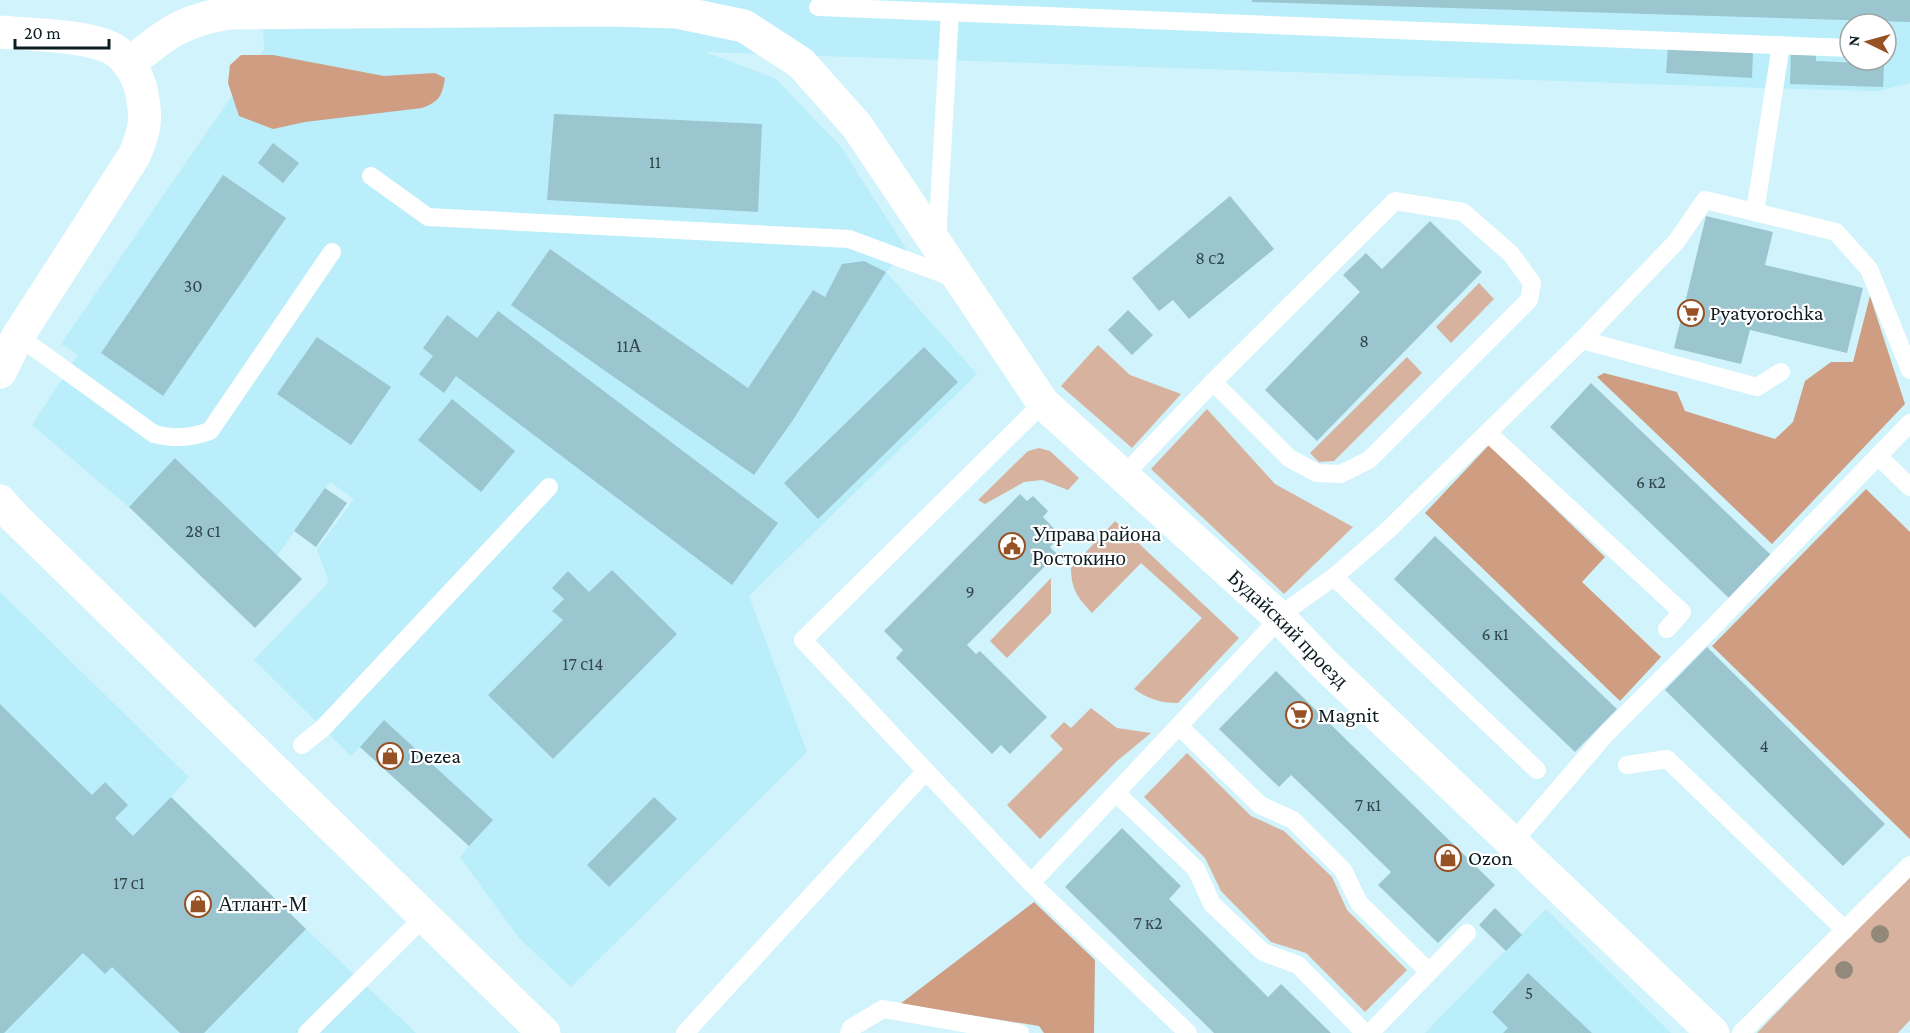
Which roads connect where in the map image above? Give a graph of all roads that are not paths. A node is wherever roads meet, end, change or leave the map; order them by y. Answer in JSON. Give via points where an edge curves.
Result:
{"nodes":[{"id":1,"x":818,"y":7,"type":"dead end"},
{"id":2,"x":950,"y":12,"type":"junction"},
{"id":3,"x":0,"y":32,"type":"edge"},
{"id":4,"x":1781,"y":45,"type":"junction"},
{"id":5,"x":1838,"y":47,"type":"edge"},
{"id":6,"x":129,"y":64,"type":"junction"},
{"id":7,"x":371,"y":176,"type":"dead end"},
{"id":8,"x":1755,"y":212,"type":"junction"},
{"id":9,"x":937,"y":243,"type":"junction"},
{"id":10,"x":332,"y":252,"type":"dead end"},
{"id":11,"x":962,"y":281,"type":"junction"},
{"id":12,"x":18,"y":336,"type":"junction"},
{"id":13,"x":1582,"y":340,"type":"junction"},
{"id":14,"x":1910,"y":370,"type":"edge"},
{"id":15,"x":0,"y":372,"type":"edge"},
{"id":16,"x":1781,"y":372,"type":"dead end"},
{"id":17,"x":1213,"y":382,"type":"junction"},
{"id":18,"x":1043,"y":403,"type":"junction"},
{"id":19,"x":1910,"y":423,"type":"edge"},
{"id":20,"x":1488,"y":433,"type":"junction"},
{"id":21,"x":1878,"y":456,"type":"junction"},
{"id":22,"x":1123,"y":476,"type":"junction"},
{"id":23,"x":549,"y":487,"type":"dead end"},
{"id":24,"x":1910,"y":487,"type":"edge"},
{"id":25,"x":4,"y":510,"type":"edge"},
{"id":26,"x":1334,"y":578,"type":"junction"},
{"id":27,"x":1280,"y":618,"type":"junction"},
{"id":28,"x":1667,"y":629,"type":"dead end"},
{"id":29,"x":1179,"y":726,"type":"junction"},
{"id":30,"x":302,"y":745,"type":"dead end"},
{"id":31,"x":1627,"y":765,"type":"dead end"},
{"id":32,"x":1537,"y":770,"type":"dead end"},
{"id":33,"x":926,"y":771,"type":"junction"},
{"id":34,"x":1116,"y":793,"type":"junction"},
{"id":35,"x":1513,"y":842,"type":"junction"},
{"id":36,"x":1910,"y":865,"type":"edge"},
{"id":37,"x":1031,"y":882,"type":"junction"},
{"id":38,"x":425,"y":916,"type":"junction"},
{"id":39,"x":1845,"y":930,"type":"junction"},
{"id":40,"x":1467,"y":933,"type":"dead end"},
{"id":41,"x":1429,"y":972,"type":"junction"},
{"id":42,"x":307,"y":1033,"type":"edge"},
{"id":43,"x":544,"y":1033,"type":"edge"},
{"id":44,"x":685,"y":1033,"type":"edge"},
{"id":45,"x":849,"y":1033,"type":"edge"},
{"id":46,"x":1020,"y":1033,"type":"edge"},
{"id":47,"x":1188,"y":1033,"type":"edge"},
{"id":48,"x":1365,"y":1033,"type":"edge"},
{"id":49,"x":1370,"y":1033,"type":"edge"},
{"id":50,"x":1713,"y":1033,"type":"edge"},
{"id":51,"x":1741,"y":1033,"type":"edge"}],
"edges":[{"from":1,"to":2,"type":"lane"},
{"from":2,"to":4,"type":"lane"},
{"from":2,"to":9,"type":"lane"},
{"from":3,"to":6,"type":"street","via":[[98,43],[114,50]]},
{"from":4,"to":5,"type":"lane"},
{"from":4,"to":8,"type":"lane"},
{"from":6,"to":9,"type":"street","name":"Будайский проезд","via":[[177,27],[203,16],[230,13],[677,12],[744,26],[801,63],[857,126]]},
{"from":6,"to":12,"type":"street","via":[[140,84],[144,134],[134,156]]},
{"from":7,"to":11,"type":"lane","via":[[428,218],[849,239]]},
{"from":8,"to":13,"type":"lane","via":[[1706,200],[1676,242]]},
{"from":8,"to":14,"type":"lane","via":[[1836,232],[1869,269]]},
{"from":9,"to":11,"type":"street","name":"Будайский проезд"},
{"from":10,"to":12,"type":"lane","via":[[210,431],[193,437],[172,439],[154,434]]},
{"from":11,"to":18,"type":"street","name":"Будайский проезд"},
{"from":12,"to":15,"type":"street"},
{"from":13,"to":16,"type":"lane","via":[[1757,387]]},
{"from":13,"to":20,"type":"lane"},
{"from":17,"to":17,"type":"lane","via":[[1289,458],[1317,473],[1341,474],[1369,460],[1528,300],[1532,283],[1511,254],[1463,212],[1395,201]]},
{"from":17,"to":22,"type":"lane"},
{"from":18,"to":22,"type":"street","name":"Будайский проезд"},
{"from":18,"to":33,"type":"lane","via":[[803,640]]},
{"from":19,"to":21,"type":"lane"},
{"from":20,"to":26,"type":"lane"},
{"from":20,"to":28,"type":"lane","via":[[1682,612]]},
{"from":21,"to":24,"type":"lane"},
{"from":21,"to":35,"type":"lane","via":[[1606,734]]},
{"from":22,"to":27,"type":"street","name":"Будайский проезд"},
{"from":23,"to":30,"type":"lane","via":[[323,728]]},
{"from":25,"to":38,"type":"street"},
{"from":26,"to":27,"type":"lane"},
{"from":26,"to":32,"type":"lane"},
{"from":27,"to":29,"type":"lane"},
{"from":27,"to":35,"type":"street","name":"Будайский проезд"},
{"from":29,"to":34,"type":"lane"},
{"from":29,"to":41,"type":"lane","via":[[1260,805],[1293,820],[1343,870],[1359,903]]},
{"from":31,"to":39,"type":"lane","via":[[1667,759]]},
{"from":33,"to":37,"type":"lane"},
{"from":33,"to":44,"type":"lane"},
{"from":34,"to":37,"type":"lane"},
{"from":34,"to":48,"type":"lane","via":[[1196,869],[1212,904],[1263,952],[1298,965]]},
{"from":35,"to":50,"type":"street","name":"Будайский проезд"},
{"from":36,"to":39,"type":"lane"},
{"from":37,"to":47,"type":"lane"},
{"from":38,"to":42,"type":"lane"},
{"from":38,"to":43,"type":"street"},
{"from":39,"to":51,"type":"lane"},
{"from":40,"to":41,"type":"lane"},
{"from":41,"to":49,"type":"lane"},
{"from":45,"to":46,"type":"lane","via":[[883,1009]]}]}
